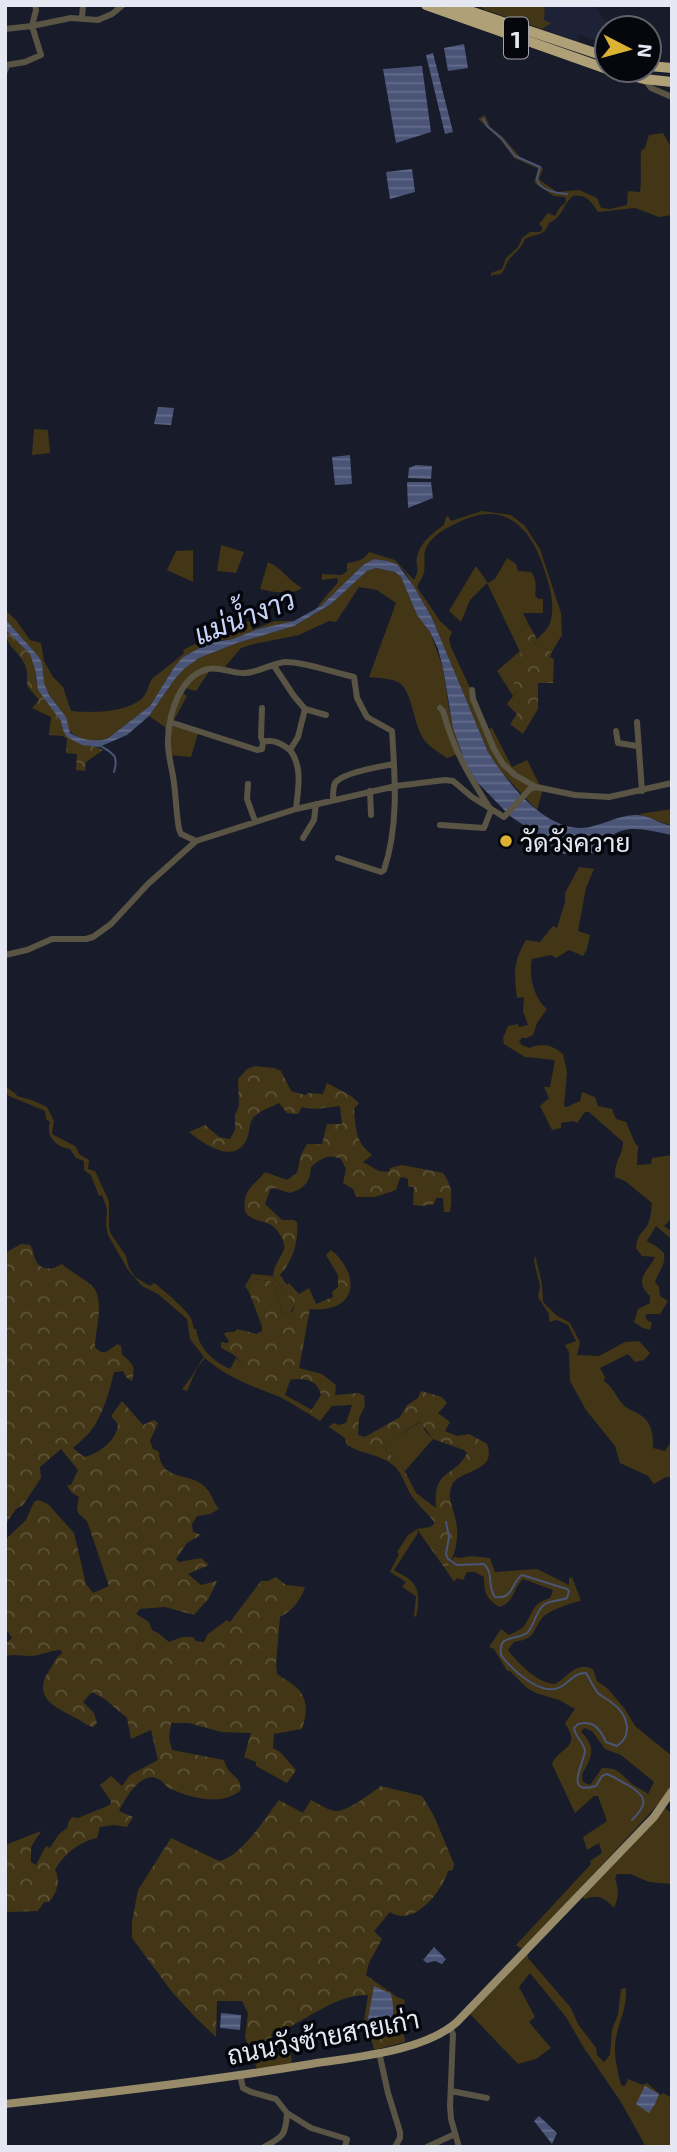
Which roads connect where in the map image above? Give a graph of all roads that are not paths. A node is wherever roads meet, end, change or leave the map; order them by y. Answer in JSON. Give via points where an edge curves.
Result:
{"nodes":[{"id":1,"x":83,"y":5,"type":"edge"},
{"id":2,"x":123,"y":5,"type":"edge"},
{"id":3,"x":426,"y":5,"type":"edge"},
{"id":4,"x":452,"y":5,"type":"edge"},
{"id":5,"x":38,"y":7,"type":"edge"},
{"id":6,"x":82,"y":18,"type":"junction"},
{"id":7,"x":32,"y":26,"type":"junction"},
{"id":8,"x":5,"y":29,"type":"edge"},
{"id":9,"x":593,"y":52,"type":"edge"},
{"id":10,"x":593,"y":65,"type":"edge"},
{"id":11,"x":5,"y":71,"type":"edge"},
{"id":12,"x":648,"y":84,"type":"edge"},
{"id":13,"x":672,"y":97,"type":"edge"},
{"id":14,"x":274,"y":666,"type":"junction"},
{"id":15,"x":472,"y":690,"type":"dead end"},
{"id":16,"x":262,"y":708,"type":"dead end"},
{"id":17,"x":440,"y":708,"type":"dead end"},
{"id":18,"x":305,"y":709,"type":"junction"},
{"id":19,"x":326,"y":715,"type":"dead end"},
{"id":20,"x":170,"y":722,"type":"junction"},
{"id":21,"x":637,"y":722,"type":"dead end"},
{"id":22,"x":616,"y":731,"type":"dead end"},
{"id":23,"x":263,"y":742,"type":"junction"},
{"id":24,"x":637,"y":746,"type":"junction"},
{"id":25,"x":290,"y":750,"type":"junction"},
{"id":26,"x":394,"y":764,"type":"junction"},
{"id":27,"x":672,"y":783,"type":"edge"},
{"id":28,"x":248,"y":784,"type":"dead end"},
{"id":29,"x":396,"y":786,"type":"junction"},
{"id":30,"x":533,"y":788,"type":"junction"},
{"id":31,"x":370,"y":791,"type":"junction"},
{"id":32,"x":642,"y":791,"type":"junction"},
{"id":33,"x":332,"y":800,"type":"junction"},
{"id":34,"x":316,"y":804,"type":"junction"},
{"id":35,"x":296,"y":809,"type":"junction"},
{"id":36,"x":491,"y":810,"type":"junction"},
{"id":37,"x":371,"y":815,"type":"dead end"},
{"id":38,"x":255,"y":821,"type":"junction"},
{"id":39,"x":440,"y":825,"type":"dead end"},
{"id":40,"x":303,"y":838,"type":"dead end"},
{"id":41,"x":196,"y":841,"type":"junction"},
{"id":42,"x":338,"y":858,"type":"dead end"},
{"id":43,"x":5,"y":955,"type":"edge"},
{"id":44,"x":672,"y":1791,"type":"edge"},
{"id":45,"x":450,"y":2028,"type":"junction"},
{"id":46,"x":379,"y":2052,"type":"junction"},
{"id":47,"x":240,"y":2075,"type":"junction"},
{"id":48,"x":451,"y":2091,"type":"junction"},
{"id":49,"x":488,"y":2098,"type":"dead end"},
{"id":50,"x":5,"y":2104,"type":"edge"},
{"id":51,"x":288,"y":2113,"type":"junction"},
{"id":52,"x":455,"y":2134,"type":"junction"},
{"id":53,"x":264,"y":2147,"type":"edge"},
{"id":54,"x":345,"y":2147,"type":"edge"},
{"id":55,"x":395,"y":2147,"type":"edge"},
{"id":56,"x":428,"y":2147,"type":"edge"},
{"id":57,"x":459,"y":2147,"type":"edge"}],
"edges":[{"from":1,"to":6,"type":"street"},
{"from":2,"to":6,"type":"street","via":[[98,20]]},
{"from":3,"to":10,"type":"highway","number":"1"},
{"from":4,"to":9,"type":"highway","number":"1"},
{"from":5,"to":7,"type":"street"},
{"from":6,"to":7,"type":"street"},
{"from":7,"to":8,"type":"street"},
{"from":7,"to":11,"type":"street","via":[[41,55],[7,65]]},
{"from":12,"to":13,"type":"street"},
{"from":14,"to":18,"type":"street"},
{"from":14,"to":20,"type":"street","via":[[247,673],[214,668],[193,676],[184,684]]},
{"from":14,"to":26,"type":"street","via":[[293,663],[354,677],[357,698],[367,717],[392,731]]},
{"from":15,"to":30,"type":"street","via":[[497,755],[510,772]]},
{"from":16,"to":23,"type":"street"},
{"from":17,"to":36,"type":"street","via":[[463,765]]},
{"from":18,"to":19,"type":"street"},
{"from":18,"to":25,"type":"street"},
{"from":20,"to":23,"type":"street","via":[[257,750]]},
{"from":20,"to":41,"type":"street","via":[[168,749],[179,829]]},
{"from":21,"to":24,"type":"street"},
{"from":22,"to":24,"type":"street","via":[[618,743]]},
{"from":23,"to":25,"type":"street","via":[[280,743]]},
{"from":24,"to":32,"type":"street"},
{"from":25,"to":35,"type":"street","via":[[299,773]]},
{"from":26,"to":29,"type":"street"},
{"from":26,"to":33,"type":"street","via":[[339,780]]},
{"from":27,"to":32,"type":"street"},
{"from":28,"to":38,"type":"street","via":[[247,799]]},
{"from":29,"to":31,"type":"street"},
{"from":29,"to":36,"type":"street","via":[[453,781]]},
{"from":29,"to":42,"type":"street","via":[[384,870]]},
{"from":30,"to":32,"type":"street","via":[[609,797]]},
{"from":30,"to":36,"type":"street","via":[[504,817]]},
{"from":31,"to":33,"type":"street"},
{"from":31,"to":37,"type":"street"},
{"from":33,"to":34,"type":"street"},
{"from":34,"to":35,"type":"street"},
{"from":34,"to":40,"type":"street","via":[[314,820]]},
{"from":35,"to":38,"type":"street"},
{"from":36,"to":39,"type":"street","via":[[484,828]]},
{"from":38,"to":41,"type":"street"},
{"from":41,"to":43,"type":"street","via":[[93,937],[52,939]]},
{"from":44,"to":45,"type":"main road","name":"ถนนวังซ้ายสายเก่า","via":[[653,1817]]},
{"from":45,"to":46,"type":"main road","name":"ถนนวังซ้ายสายเก่า","via":[[420,2042]]},
{"from":45,"to":48,"type":"street"},
{"from":46,"to":47,"type":"main road","name":"ถนนวังซ้ายสายเก่า"},
{"from":46,"to":55,"type":"street","via":[[400,2132]]},
{"from":47,"to":50,"type":"main road","name":"ถนนวังซ้ายสายเก่า"},
{"from":47,"to":51,"type":"street","via":[[243,2088],[276,2099]]},
{"from":48,"to":49,"type":"street"},
{"from":48,"to":52,"type":"street"},
{"from":51,"to":53,"type":"street","via":[[284,2133]]},
{"from":51,"to":54,"type":"street","via":[[311,2128],[347,2139]]},
{"from":52,"to":56,"type":"street"},
{"from":52,"to":57,"type":"street"}]}
